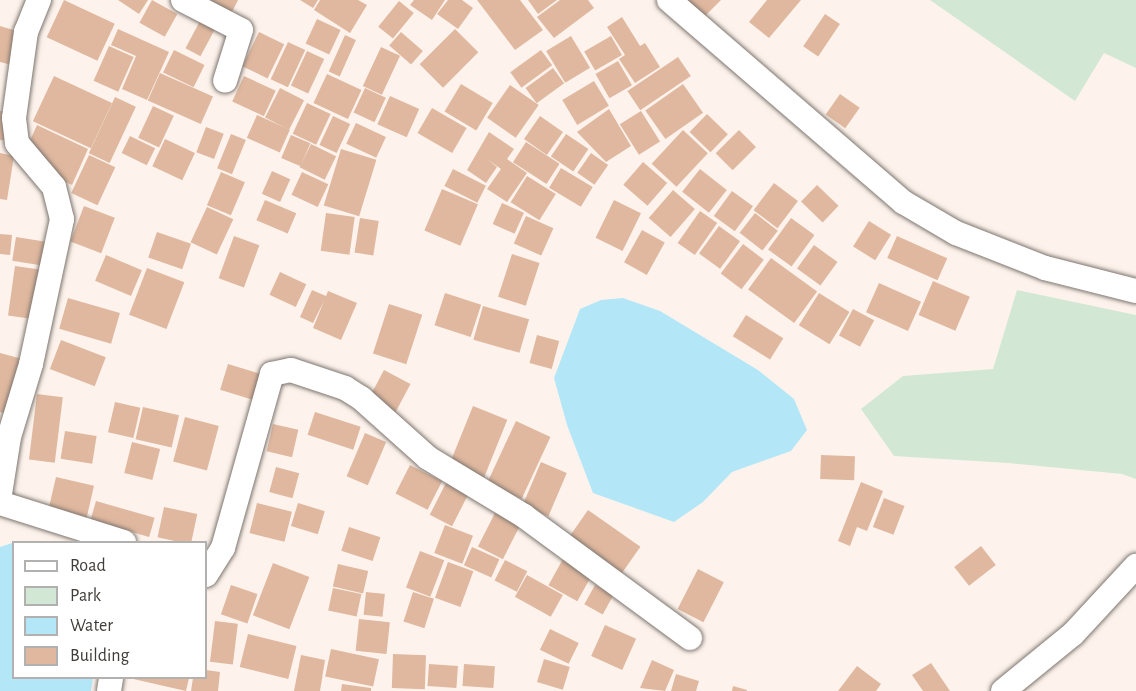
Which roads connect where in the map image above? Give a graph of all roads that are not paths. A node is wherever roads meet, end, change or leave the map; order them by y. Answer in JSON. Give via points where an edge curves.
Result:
{"nodes":[{"id":1,"x":39,"y":0,"type":"edge"},
{"id":2,"x":183,"y":0,"type":"edge"},
{"id":3,"x":669,"y":0,"type":"edge"},
{"id":4,"x":225,"y":81,"type":"dead end"},
{"id":5,"x":1136,"y":291,"type":"edge"},
{"id":6,"x":0,"y":494,"type":"edge"},
{"id":7,"x":0,"y":503,"type":"edge"},
{"id":8,"x":118,"y":541,"type":"edge"},
{"id":9,"x":1136,"y":566,"type":"edge"},
{"id":10,"x":207,"y":573,"type":"edge"},
{"id":11,"x":690,"y":638,"type":"dead end"},
{"id":12,"x":1003,"y":691,"type":"edge"}],
"edges":[{"from":1,"to":6,"type":"street","via":[[26,33],[14,118],[17,143],[54,187],[62,219],[31,363],[9,437]]},
{"from":2,"to":4,"type":"street","via":[[241,30]]},
{"from":3,"to":5,"type":"street","via":[[903,202],[956,233],[1045,268]]},
{"from":7,"to":8,"type":"street"},
{"from":9,"to":12,"type":"street","via":[[1073,634]]},
{"from":10,"to":11,"type":"street","via":[[223,548],[272,374],[291,370],[337,385],[361,398],[428,458],[524,516]]}]}
